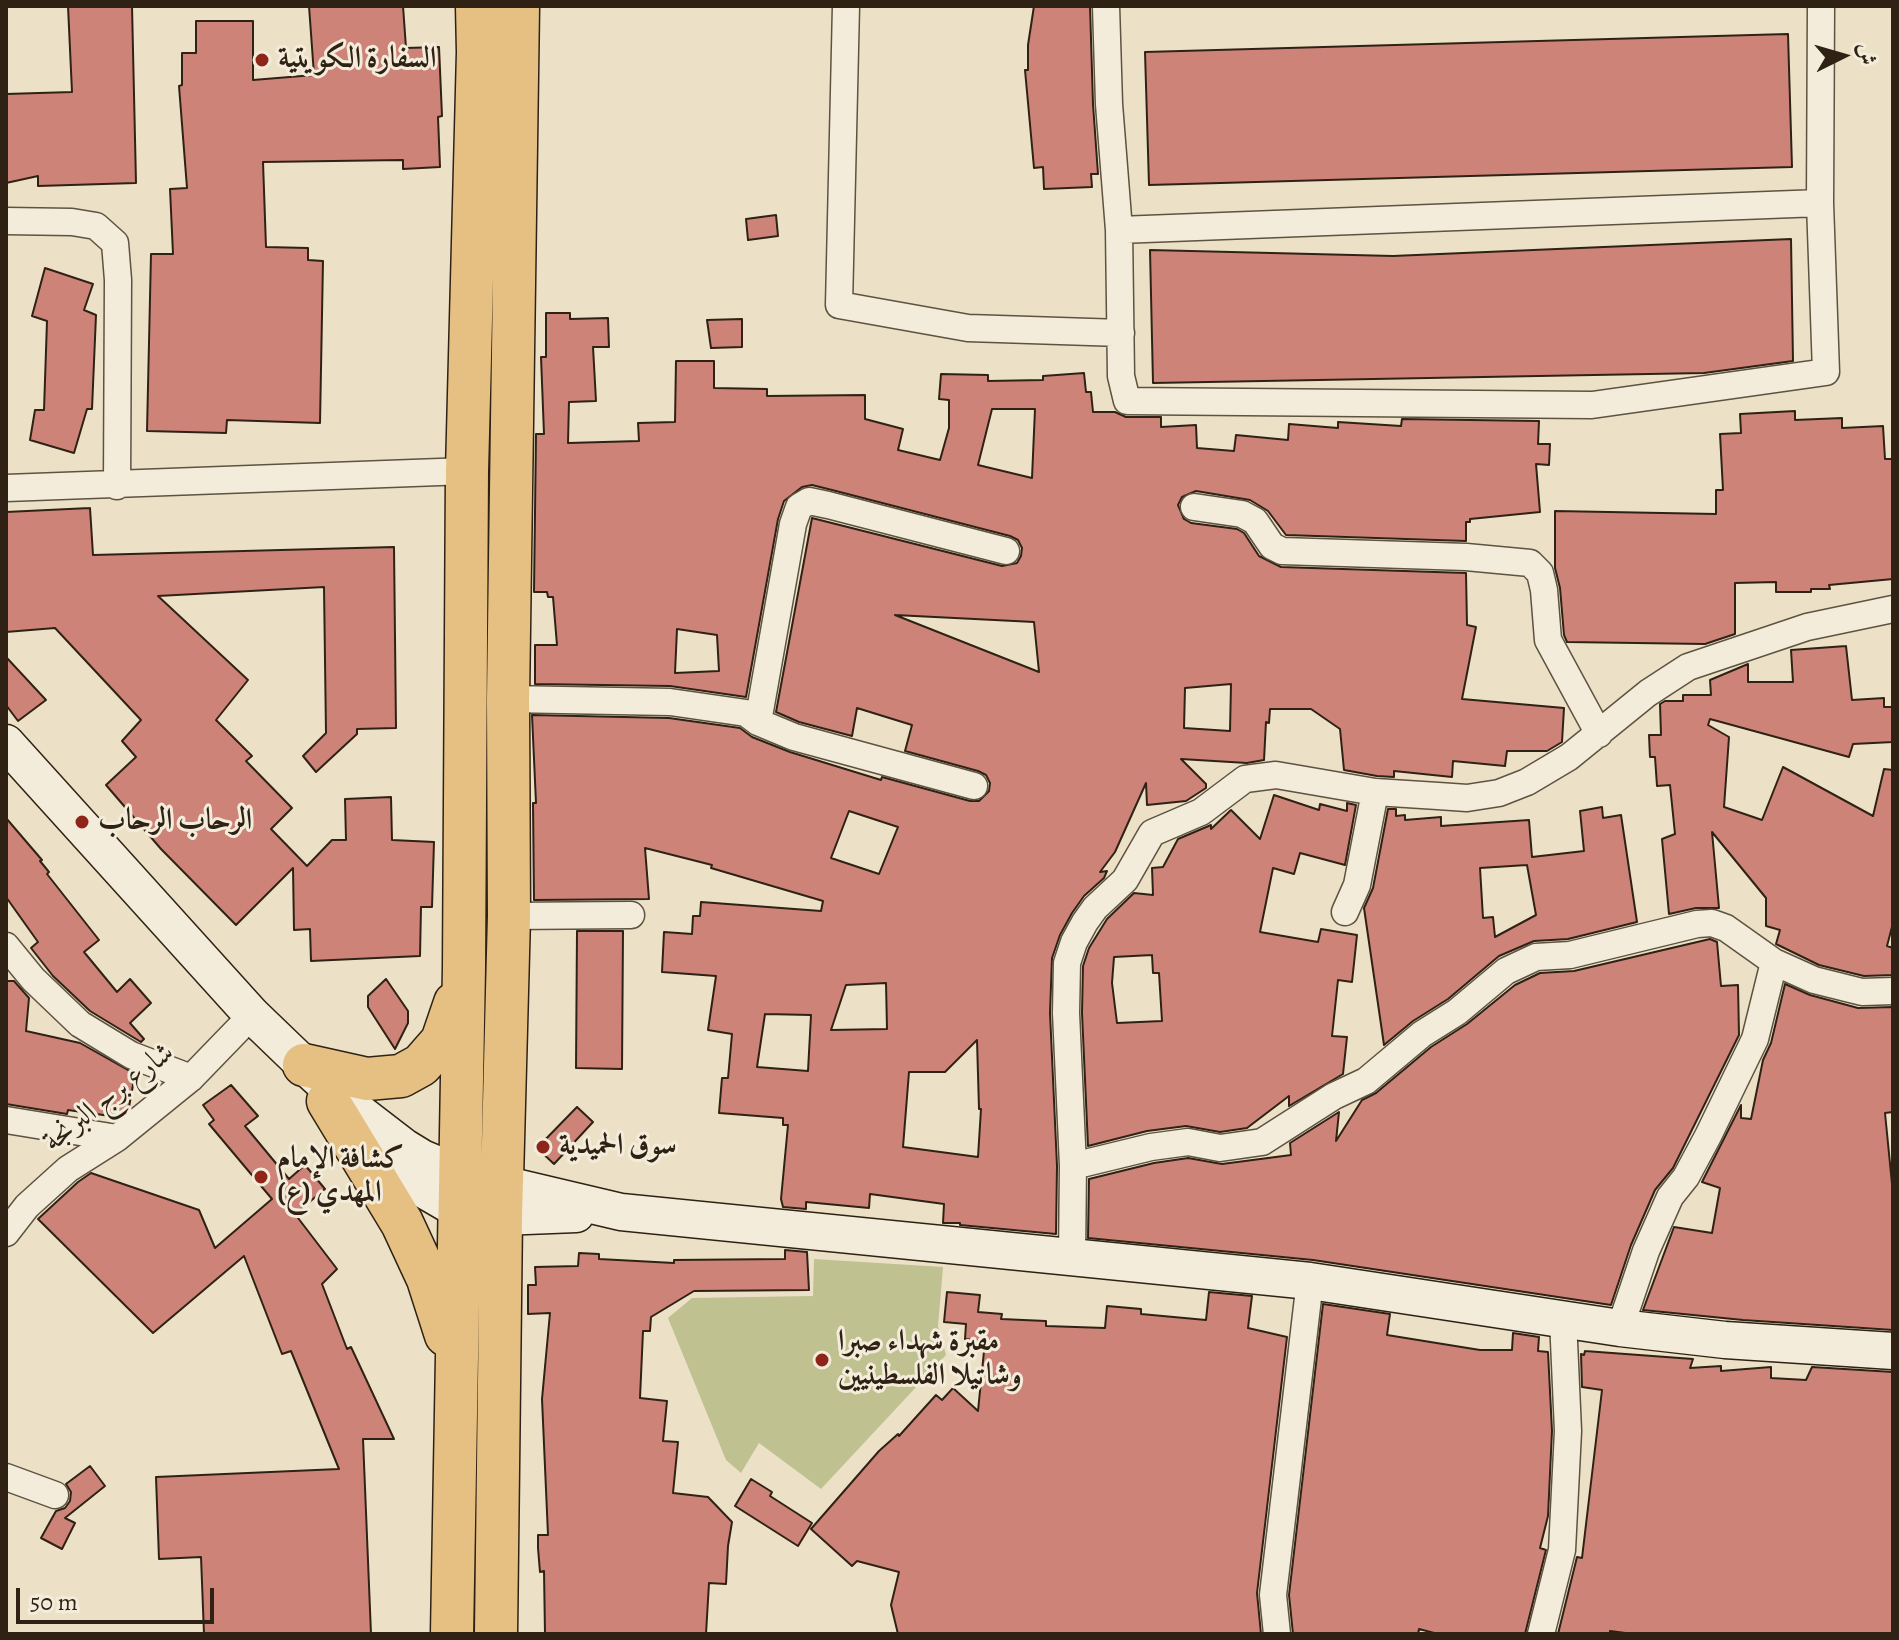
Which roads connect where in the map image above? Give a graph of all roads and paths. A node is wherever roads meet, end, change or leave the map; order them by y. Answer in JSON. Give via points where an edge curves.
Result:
{"nodes":[{"id":1,"x":477,"y":6,"type":"edge"},
{"id":2,"x":518,"y":6,"type":"edge"},
{"id":3,"x":846,"y":6,"type":"edge"},
{"id":4,"x":1106,"y":6,"type":"edge"},
{"id":5,"x":1821,"y":6,"type":"edge"},
{"id":6,"x":1820,"y":203,"type":"junction"},
{"id":7,"x":6,"y":221,"type":"edge"},
{"id":8,"x":1119,"y":230,"type":"junction"},
{"id":9,"x":1121,"y":333,"type":"junction"},
{"id":10,"x":467,"y":471,"type":"junction"},
{"id":11,"x":117,"y":486,"type":"junction"},
{"id":12,"x":6,"y":488,"type":"edge"},
{"id":13,"x":1194,"y":507,"type":"dead end"},
{"id":14,"x":1006,"y":551,"type":"dead end"},
{"id":15,"x":1893,"y":609,"type":"edge"},
{"id":16,"x":508,"y":699,"type":"junction"},
{"id":17,"x":758,"y":722,"type":"junction"},
{"id":18,"x":1599,"y":734,"type":"junction"},
{"id":19,"x":6,"y":743,"type":"edge"},
{"id":20,"x":974,"y":786,"type":"dead end"},
{"id":21,"x":1375,"y":792,"type":"junction"},
{"id":22,"x":1345,"y":912,"type":"dead end"},
{"id":23,"x":631,"y":915,"type":"dead end"},
{"id":24,"x":509,"y":916,"type":"junction"},
{"id":25,"x":6,"y":946,"type":"edge"},
{"id":26,"x":1774,"y":962,"type":"junction"},
{"id":27,"x":464,"y":967,"type":"junction"},
{"id":28,"x":1893,"y":991,"type":"edge"},
{"id":29,"x":252,"y":1015,"type":"junction"},
{"id":30,"x":296,"y":1058,"type":"junction"},
{"id":31,"x":191,"y":1078,"type":"junction"},
{"id":32,"x":328,"y":1101,"type":"junction"},
{"id":33,"x":6,"y":1120,"type":"edge"},
{"id":34,"x":117,"y":1138,"type":"junction"},
{"id":35,"x":1073,"y":1166,"type":"junction"},
{"id":36,"x":460,"y":1191,"type":"junction"},
{"id":37,"x":502,"y":1200,"type":"junction"},
{"id":38,"x":17,"y":1205,"type":"edge"},
{"id":39,"x":6,"y":1233,"type":"edge"},
{"id":40,"x":1072,"y":1258,"type":"junction"},
{"id":41,"x":1310,"y":1281,"type":"junction"},
{"id":42,"x":1563,"y":1319,"type":"junction"},
{"id":43,"x":1620,"y":1328,"type":"junction"},
{"id":44,"x":1893,"y":1351,"type":"edge"},
{"id":45,"x":457,"y":1390,"type":"junction"},
{"id":46,"x":6,"y":1477,"type":"edge"},
{"id":47,"x":55,"y":1495,"type":"dead end"},
{"id":48,"x":452,"y":1634,"type":"edge"},
{"id":49,"x":496,"y":1634,"type":"edge"},
{"id":50,"x":1277,"y":1634,"type":"edge"},
{"id":51,"x":1541,"y":1634,"type":"edge"}],
"edges":[{"from":1,"to":10,"type":"main road"},
{"from":2,"to":16,"type":"main road"},
{"from":3,"to":9,"type":"street","via":[[839,305],[968,328]]},
{"from":4,"to":8,"type":"street"},
{"from":5,"to":6,"type":"street"},
{"from":6,"to":8,"type":"street"},
{"from":6,"to":9,"type":"street","via":[[1826,372],[1592,405],[1127,401]]},
{"from":7,"to":11,"type":"street","via":[[96,226],[115,243]]},
{"from":8,"to":9,"type":"street"},
{"from":10,"to":11,"type":"street"},
{"from":10,"to":27,"type":"main road"},
{"from":11,"to":12,"type":"street"},
{"from":13,"to":18,"type":"street","via":[[1242,514],[1282,551],[1530,563],[1540,573],[1544,590],[1548,640]]},
{"from":14,"to":17,"type":"street","via":[[828,505],[809,501],[799,507]]},
{"from":15,"to":18,"type":"street","via":[[1807,627],[1688,667]]},
{"from":16,"to":17,"type":"street","via":[[670,702],[746,713]]},
{"from":16,"to":24,"type":"main road"},
{"from":17,"to":20,"type":"street","via":[[860,757]]},
{"from":18,"to":21,"type":"street","via":[[1546,772],[1499,793],[1467,798]]},
{"from":19,"to":29,"type":"street"},
{"from":21,"to":22,"type":"street","via":[[1357,885]]},
{"from":21,"to":35,"type":"street","via":[[1276,775],[1245,779],[1201,812],[1152,833],[1125,880],[1095,908],[1070,951],[1066,1013]]},
{"from":23,"to":24,"type":"street"},
{"from":24,"to":37,"type":"main road"},
{"from":25,"to":31,"type":"street","via":[[80,1024],[131,1055]]},
{"from":26,"to":28,"type":"street","via":[[1848,989]]},
{"from":26,"to":35,"type":"street","via":[[1712,923],[1570,955],[1536,957],[1506,971],[1366,1081],[1262,1142],[1220,1148],[1188,1142]]},
{"from":26,"to":43,"type":"street","via":[[1755,1039],[1701,1150],[1670,1197]]},
{"from":27,"to":30,"type":"main road","via":[[442,1041],[411,1072],[367,1079]]},
{"from":27,"to":36,"type":"main road"},
{"from":29,"to":30,"type":"street"},
{"from":29,"to":31,"type":"street","name":"شارع برج البرنجة"},
{"from":30,"to":32,"type":"street"},
{"from":30,"to":36,"type":"street","via":[[339,1097],[432,1163]]},
{"from":31,"to":34,"type":"street","name":"شارع برج البرنجة"},
{"from":32,"to":36,"type":"street","via":[[372,1150],[435,1198]]},
{"from":32,"to":45,"type":"main road","via":[[402,1223],[428,1279]]},
{"from":33,"to":34,"type":"street"},
{"from":34,"to":38,"type":"street","name":"شارع برج البرنجة"},
{"from":35,"to":40,"type":"street"},
{"from":36,"to":37,"type":"street"},
{"from":36,"to":45,"type":"main road"},
{"from":37,"to":40,"type":"street"},
{"from":37,"to":49,"type":"main road"},
{"from":38,"to":39,"type":"street","name":"شارع برج البرنجة"},
{"from":40,"to":41,"type":"street"},
{"from":41,"to":42,"type":"street"},
{"from":41,"to":50,"type":"street","via":[[1273,1595]]},
{"from":42,"to":43,"type":"street"},
{"from":42,"to":51,"type":"street","via":[[1568,1431],[1562,1550]]},
{"from":43,"to":44,"type":"street"},
{"from":45,"to":48,"type":"main road"},
{"from":46,"to":47,"type":"street"}]}
